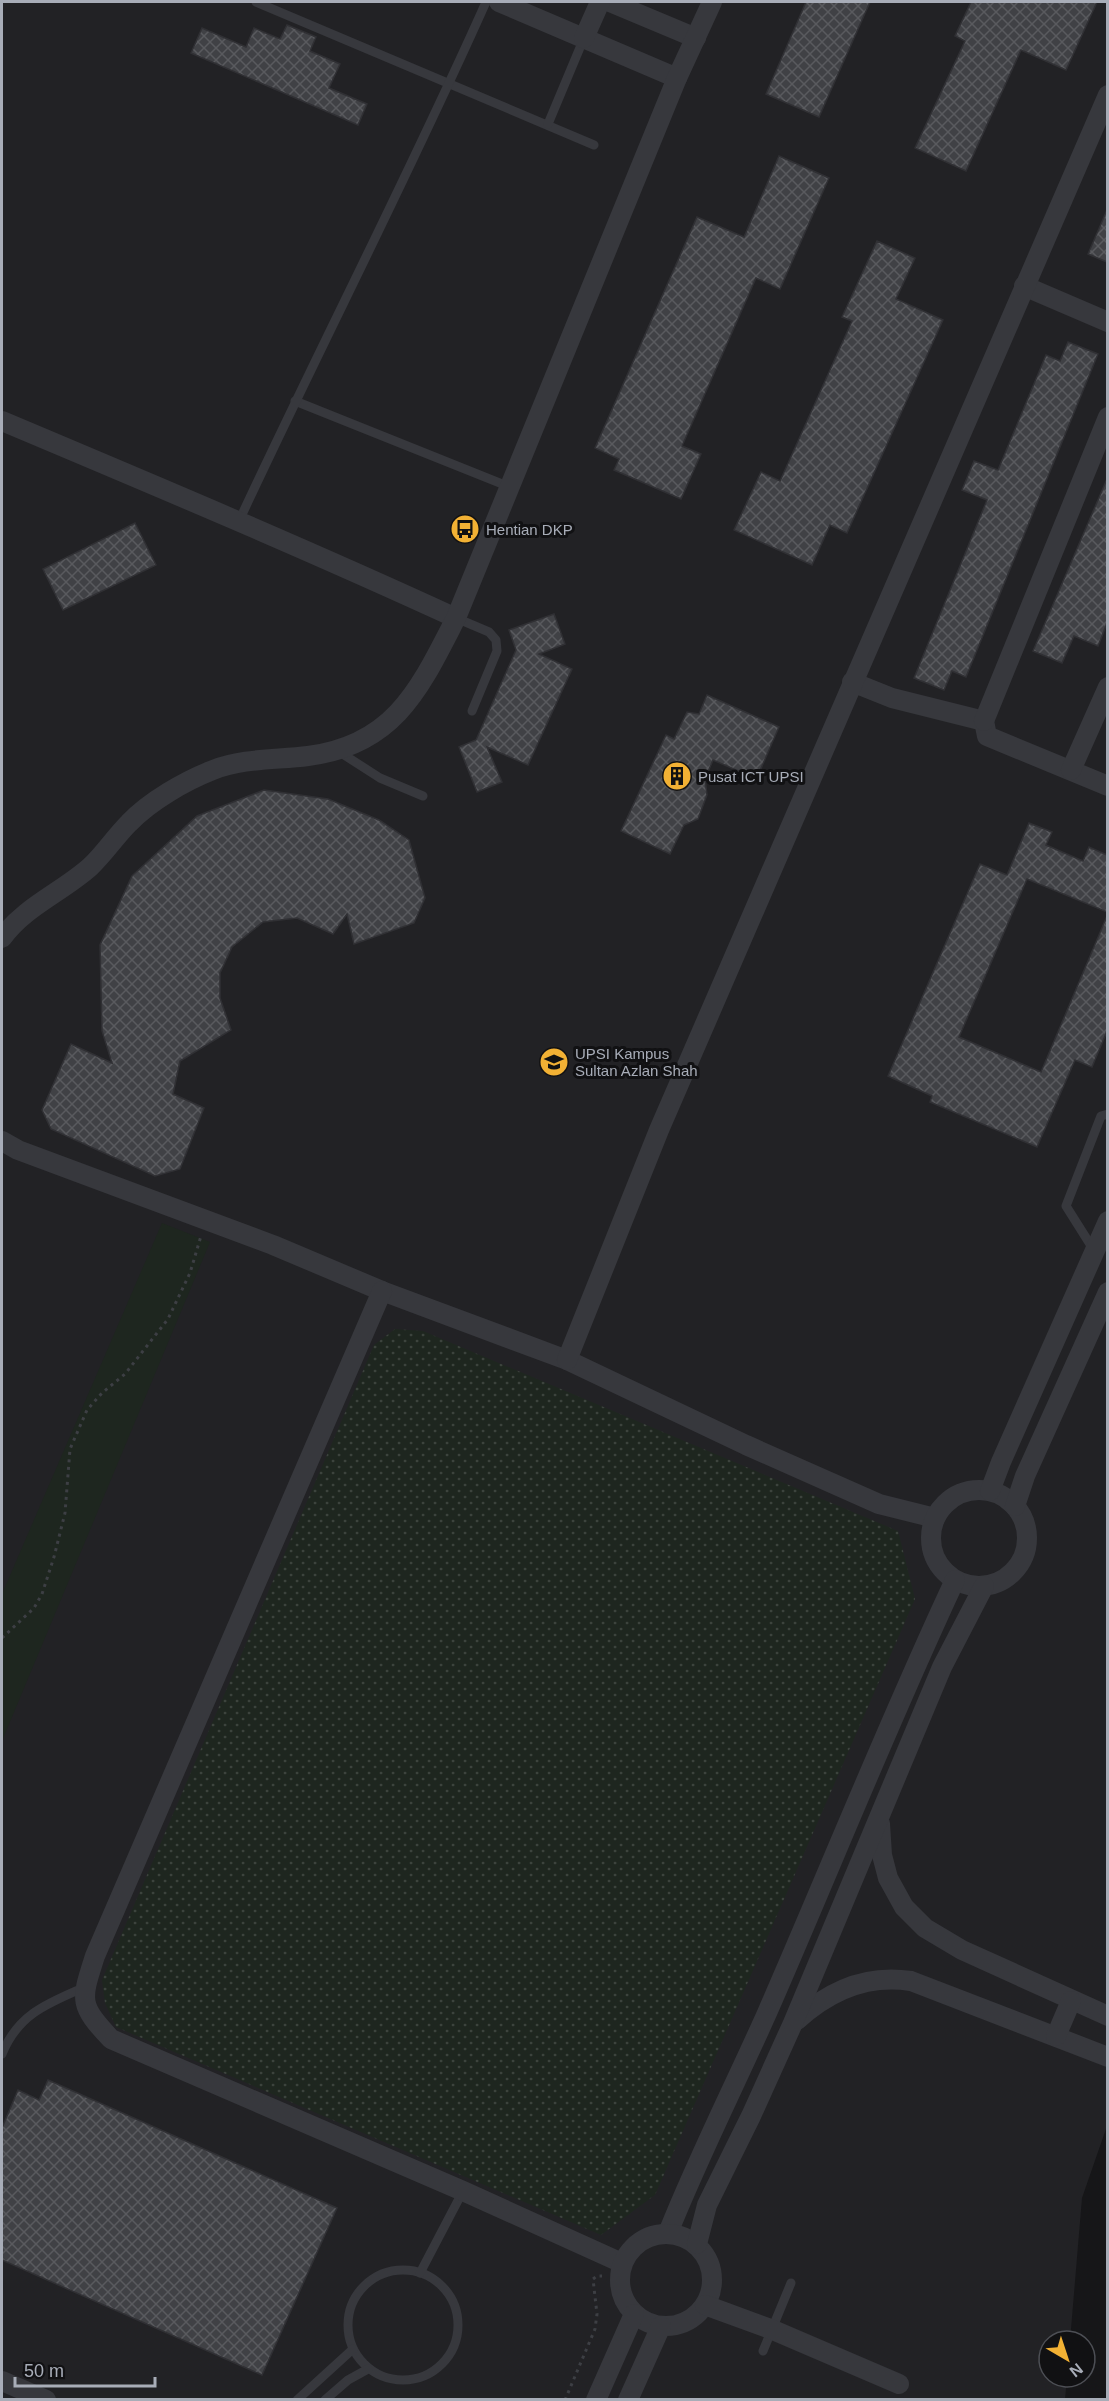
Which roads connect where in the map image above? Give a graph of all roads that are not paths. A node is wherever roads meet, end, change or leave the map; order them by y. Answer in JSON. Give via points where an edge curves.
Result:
{"nodes":[{"id":1,"x":256,"y":2,"type":"edge"},
{"id":2,"x":486,"y":2,"type":"edge"},
{"id":3,"x":499,"y":2,"type":"edge"},
{"id":4,"x":600,"y":2,"type":"edge"},
{"id":5,"x":610,"y":2,"type":"edge"},
{"id":6,"x":712,"y":2,"type":"edge"},
{"id":7,"x":584,"y":38,"type":"junction"},
{"id":8,"x":696,"y":38,"type":"junction"},
{"id":9,"x":677,"y":78,"type":"junction"},
{"id":10,"x":450,"y":83,"type":"junction"},
{"id":11,"x":1107,"y":95,"type":"edge"},
{"id":12,"x":548,"y":124,"type":"junction"},
{"id":13,"x":594,"y":145,"type":"dead end"},
{"id":14,"x":1024,"y":286,"type":"junction"},
{"id":15,"x":1107,"y":322,"type":"edge"},
{"id":16,"x":295,"y":401,"type":"junction"},
{"id":17,"x":1107,"y":417,"type":"edge"},
{"id":18,"x":2,"y":421,"type":"edge"},
{"id":19,"x":510,"y":487,"type":"junction"},
{"id":20,"x":239,"y":521,"type":"junction"},
{"id":21,"x":456,"y":618,"type":"junction"},
{"id":22,"x":852,"y":682,"type":"junction"},
{"id":23,"x":1107,"y":687,"type":"edge"},
{"id":24,"x":471,"y":711,"type":"dead end"},
{"id":25,"x":984,"y":721,"type":"junction"},
{"id":26,"x":336,"y":749,"type":"junction"},
{"id":27,"x":1071,"y":770,"type":"junction"},
{"id":28,"x":1107,"y":786,"type":"edge"},
{"id":29,"x":423,"y":796,"type":"dead end"},
{"id":30,"x":2,"y":938,"type":"edge"},
{"id":31,"x":1107,"y":1114,"type":"edge"},
{"id":32,"x":2,"y":1141,"type":"edge"},
{"id":33,"x":1107,"y":1221,"type":"edge"},
{"id":34,"x":1095,"y":1252,"type":"junction"},
{"id":35,"x":382,"y":1291,"type":"junction"},
{"id":36,"x":1107,"y":1292,"type":"edge"},
{"id":37,"x":567,"y":1360,"type":"junction"},
{"id":38,"x":990,"y":1491,"type":"junction"},
{"id":39,"x":1015,"y":1506,"type":"junction"},
{"id":40,"x":935,"y":1518,"type":"junction"},
{"id":41,"x":955,"y":1580,"type":"junction"},
{"id":42,"x":984,"y":1586,"type":"junction"},
{"id":43,"x":880,"y":1818,"type":"junction"},
{"id":44,"x":85,"y":1987,"type":"junction"},
{"id":45,"x":1071,"y":2001,"type":"junction"},
{"id":46,"x":1107,"y":2016,"type":"edge"},
{"id":47,"x":793,"y":2023,"type":"junction"},
{"id":48,"x":1056,"y":2036,"type":"junction"},
{"id":49,"x":2,"y":2054,"type":"edge"},
{"id":50,"x":1107,"y":2057,"type":"edge"},
{"id":51,"x":463,"y":2191,"type":"junction"},
{"id":52,"x":668,"y":2233,"type":"junction"},
{"id":53,"x":697,"y":2244,"type":"junction"},
{"id":54,"x":621,"y":2270,"type":"junction"},
{"id":55,"x":420,"y":2273,"type":"junction"},
{"id":56,"x":791,"y":2283,"type":"dead end"},
{"id":57,"x":705,"y":2305,"type":"junction"},
{"id":58,"x":634,"y":2314,"type":"junction"},
{"id":59,"x":660,"y":2326,"type":"junction"},
{"id":60,"x":773,"y":2330,"type":"junction"},
{"id":61,"x":353,"y":2349,"type":"junction"},
{"id":62,"x":763,"y":2351,"type":"dead end"},
{"id":63,"x":368,"y":2369,"type":"junction"},
{"id":64,"x":2,"y":2380,"type":"edge"},
{"id":65,"x":899,"y":2384,"type":"dead end"},
{"id":66,"x":46,"y":2400,"type":"edge"},
{"id":67,"x":297,"y":2400,"type":"edge"},
{"id":68,"x":325,"y":2400,"type":"edge"},
{"id":69,"x":596,"y":2400,"type":"edge"},
{"id":70,"x":628,"y":2400,"type":"edge"}],
"edges":[{"from":1,"to":10,"type":"lane"},
{"from":2,"to":10,"type":"lane"},
{"from":3,"to":7,"type":"street"},
{"from":4,"to":7,"type":"street"},
{"from":5,"to":8,"type":"street"},
{"from":6,"to":8,"type":"street"},
{"from":7,"to":9,"type":"street"},
{"from":7,"to":12,"type":"lane"},
{"from":8,"to":9,"type":"street"},
{"from":9,"to":19,"type":"street"},
{"from":10,"to":12,"type":"lane"},
{"from":10,"to":16,"type":"lane"},
{"from":11,"to":14,"type":"street"},
{"from":12,"to":13,"type":"lane"},
{"from":14,"to":15,"type":"street"},
{"from":14,"to":22,"type":"street"},
{"from":16,"to":19,"type":"lane"},
{"from":16,"to":20,"type":"lane"},
{"from":17,"to":25,"type":"street"},
{"from":18,"to":20,"type":"street"},
{"from":19,"to":21,"type":"street"},
{"from":20,"to":21,"type":"street"},
{"from":21,"to":24,"type":"lane","via":[[489,632],[496,640],[497,651]]},
{"from":21,"to":26,"type":"street","via":[[426,675],[388,723],[365,740]]},
{"from":22,"to":25,"type":"street","via":[[892,698]]},
{"from":22,"to":37,"type":"street","via":[[659,1130]]},
{"from":23,"to":27,"type":"street"},
{"from":25,"to":27,"type":"street","via":[[987,736]]},
{"from":26,"to":29,"type":"lane","via":[[380,778]]},
{"from":26,"to":30,"type":"street","via":[[215,769],[174,789],[130,821],[91,866],[35,906]]},
{"from":27,"to":28,"type":"street"},
{"from":31,"to":34,"type":"lane","via":[[1101,1116],[1065,1206]]},
{"from":32,"to":35,"type":"street"},
{"from":33,"to":34,"type":"street"},
{"from":34,"to":38,"type":"street"},
{"from":35,"to":37,"type":"street"},
{"from":35,"to":44,"type":"street"},
{"from":36,"to":39,"type":"street"},
{"from":37,"to":40,"type":"street","via":[[879,1504]]},
{"from":38,"to":39,"type":"street"},
{"from":38,"to":40,"type":"street","via":[[958,1495]]},
{"from":39,"to":42,"type":"street","via":[[1026,1530],[1023,1556],[1008,1576]]},
{"from":40,"to":41,"type":"street","via":[[931,1546],[935,1560]]},
{"from":41,"to":42,"type":"street"},
{"from":41,"to":52,"type":"street"},
{"from":42,"to":43,"type":"street","via":[[942,1667]]},
{"from":43,"to":45,"type":"street","via":[[888,1878],[904,1907],[925,1929]]},
{"from":43,"to":47,"type":"street"},
{"from":44,"to":49,"type":"lane","via":[[27,2017]]},
{"from":44,"to":51,"type":"street","via":[[91,2017],[111,2039]]},
{"from":45,"to":46,"type":"street"},
{"from":45,"to":48,"type":"street"},
{"from":47,"to":48,"type":"street","via":[[813,2005],[841,1989],[890,1978],[911,1982]]},
{"from":47,"to":53,"type":"street","via":[[707,2205]]},
{"from":48,"to":50,"type":"street"},
{"from":51,"to":54,"type":"street"},
{"from":51,"to":55,"type":"lane"},
{"from":52,"to":53,"type":"street"},
{"from":52,"to":54,"type":"street","via":[[640,2241],[630,2250]]},
{"from":53,"to":57,"type":"street","via":[[712,2273]]},
{"from":54,"to":58,"type":"street","via":[[620,2290]]},
{"from":55,"to":61,"type":"lane","via":[[386,2273],[358,2292],[348,2324]]},
{"from":55,"to":63,"type":"lane","via":[[436,2281],[456,2309],[458,2326],[446,2359],[417,2378],[392,2379]]},
{"from":56,"to":60,"type":"lane"},
{"from":57,"to":59,"type":"street","via":[[686,2322]]},
{"from":57,"to":60,"type":"street"},
{"from":58,"to":59,"type":"street"},
{"from":58,"to":69,"type":"street"},
{"from":59,"to":70,"type":"street"},
{"from":60,"to":62,"type":"lane"},
{"from":60,"to":65,"type":"street"},
{"from":61,"to":63,"type":"lane"},
{"from":61,"to":67,"type":"lane"},
{"from":63,"to":68,"type":"lane"},
{"from":64,"to":66,"type":"street"}]}
